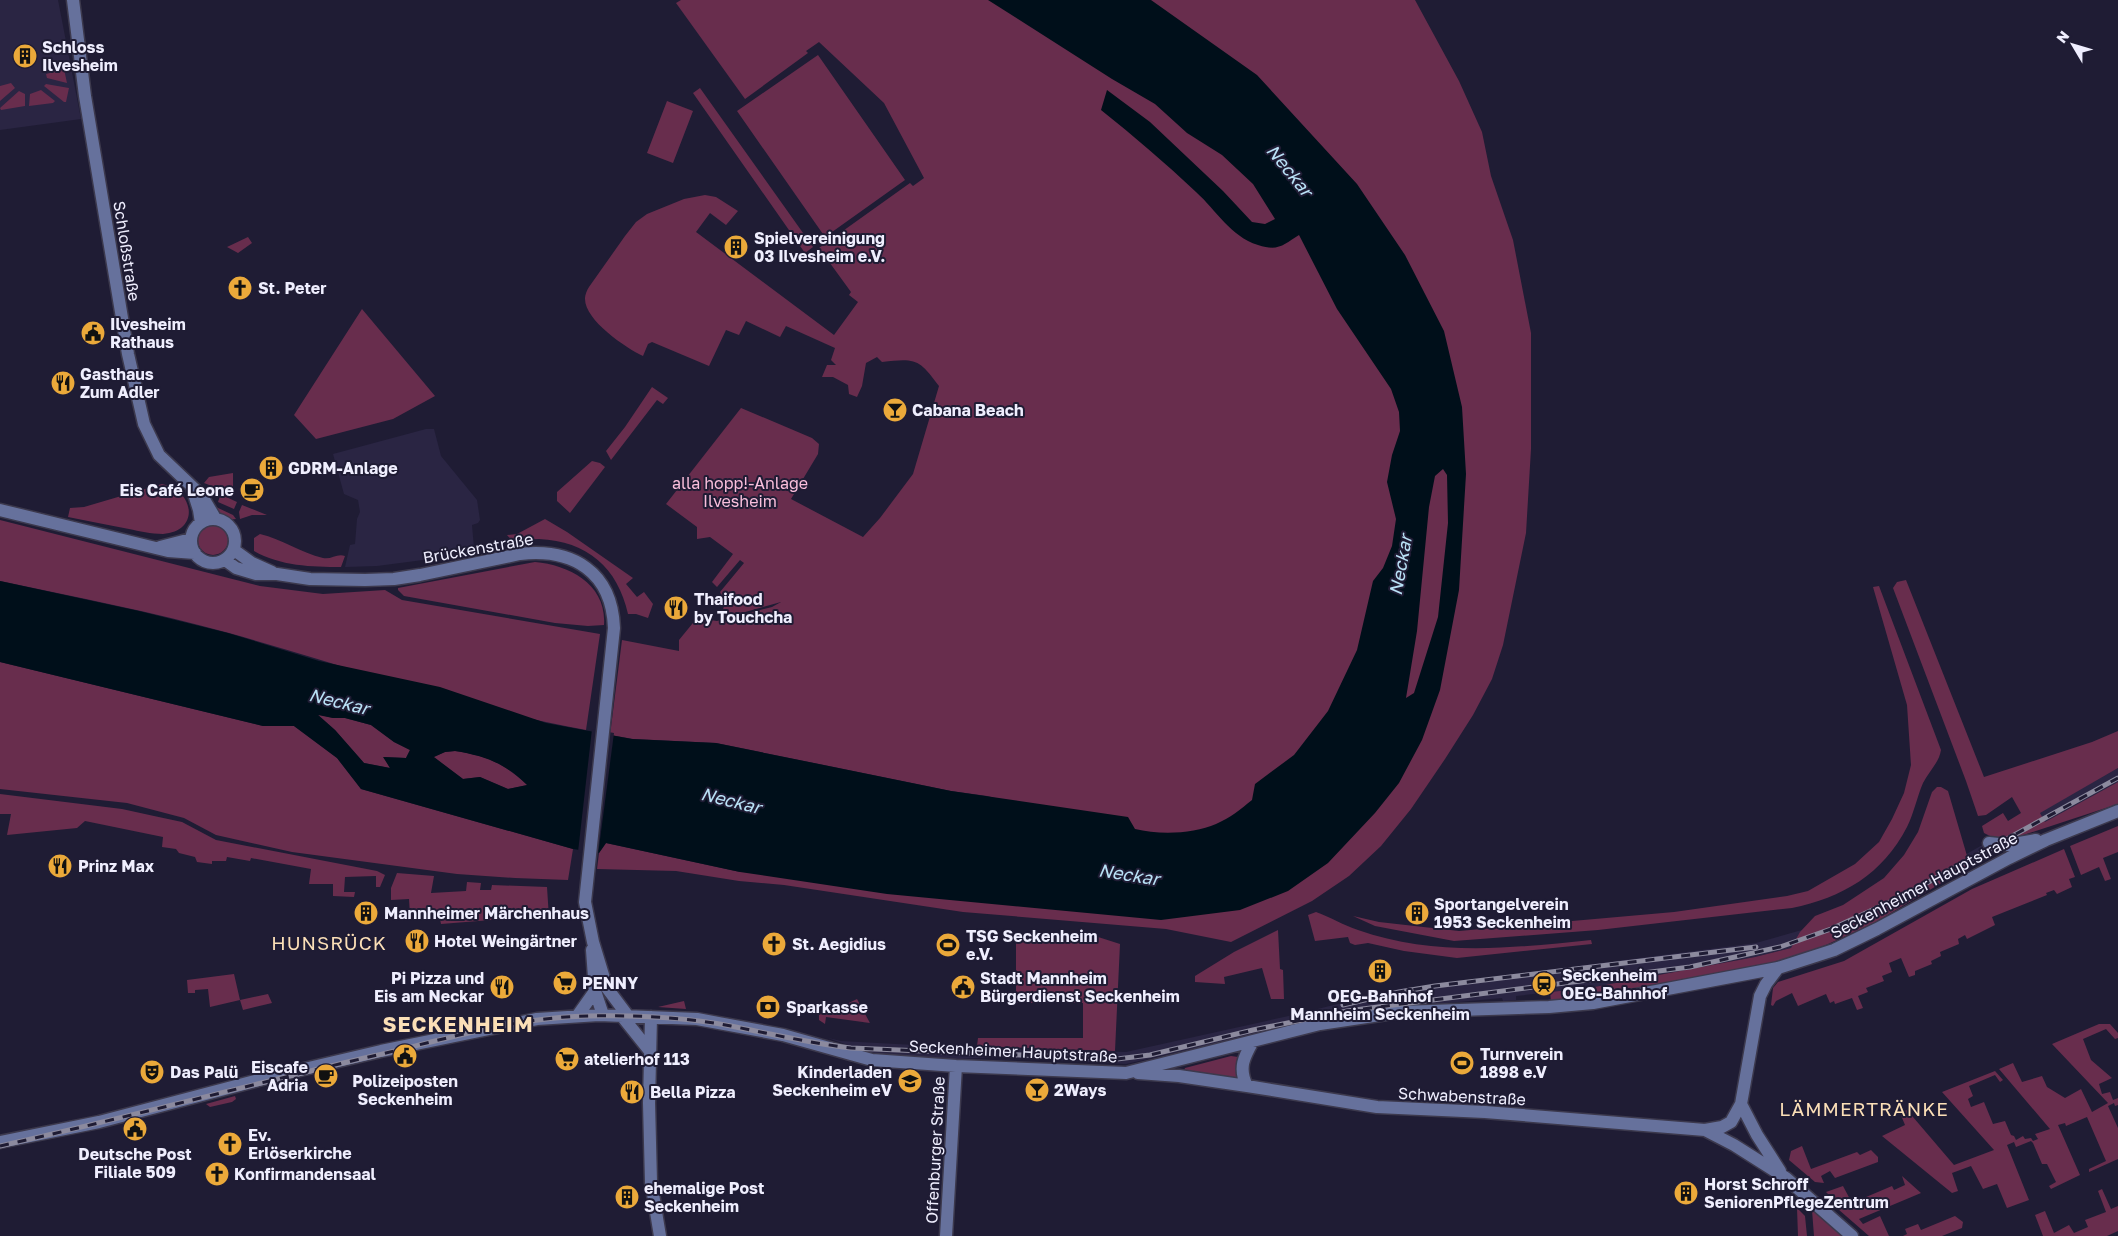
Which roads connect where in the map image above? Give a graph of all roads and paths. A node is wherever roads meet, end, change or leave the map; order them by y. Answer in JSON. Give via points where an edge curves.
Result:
{"nodes":[{"id":1,"x":72,"y":2,"type":"edge"},
{"id":2,"x":191,"y":486,"type":"junction"},
{"id":3,"x":0,"y":510,"type":"edge"},
{"id":4,"x":215,"y":518,"type":"junction"},
{"id":5,"x":201,"y":522,"type":"junction"},
{"id":6,"x":191,"y":539,"type":"junction"},
{"id":7,"x":160,"y":548,"type":"junction"},
{"id":8,"x":234,"y":550,"type":"junction"},
{"id":9,"x":195,"y":553,"type":"junction"},
{"id":10,"x":225,"y":560,"type":"junction"},
{"id":11,"x":277,"y":574,"type":"junction"},
{"id":12,"x":2118,"y":811,"type":"edge"},
{"id":13,"x":2046,"y":840,"type":"junction"},
{"id":14,"x":1989,"y":843,"type":"dead end"},
{"id":15,"x":592,"y":942,"type":"junction"},
{"id":16,"x":1778,"y":968,"type":"junction"},
{"id":17,"x":1745,"y":974,"type":"junction"},
{"id":18,"x":596,"y":992,"type":"junction"},
{"id":19,"x":1760,"y":996,"type":"junction"},
{"id":20,"x":578,"y":1015,"type":"junction"},
{"id":21,"x":598,"y":1015,"type":"junction"},
{"id":22,"x":625,"y":1015,"type":"junction"},
{"id":23,"x":651,"y":1017,"type":"junction"},
{"id":24,"x":1253,"y":1040,"type":"junction"},
{"id":25,"x":649,"y":1050,"type":"junction"},
{"id":26,"x":956,"y":1066,"type":"junction"},
{"id":27,"x":1126,"y":1073,"type":"junction"},
{"id":28,"x":1247,"y":1086,"type":"junction"},
{"id":29,"x":1741,"y":1104,"type":"junction"},
{"id":30,"x":1704,"y":1130,"type":"junction"},
{"id":31,"x":0,"y":1142,"type":"edge"},
{"id":32,"x":1786,"y":1178,"type":"junction"},
{"id":33,"x":660,"y":1236,"type":"edge"},
{"id":34,"x":946,"y":1236,"type":"edge"},
{"id":35,"x":1852,"y":1236,"type":"edge"}],
"edges":[{"from":1,"to":2,"type":"main road","name":"Schloßstraße","via":[[126,344],[144,424],[159,455]]},
{"from":2,"to":4,"type":"main road","name":"Schloßstraße","via":[[202,496]]},
{"from":2,"to":5,"type":"main road","name":"Schloßstraße"},
{"from":3,"to":7,"type":"main road"},
{"from":4,"to":5,"type":"main road"},
{"from":4,"to":8,"type":"main road","via":[[232,528],[236,537]]},
{"from":5,"to":6,"type":"main road"},
{"from":6,"to":7,"type":"main road"},
{"from":6,"to":9,"type":"main road"},
{"from":7,"to":9,"type":"main road"},
{"from":8,"to":10,"type":"main road"},
{"from":8,"to":11,"type":"main road","name":"Brückenstraße","via":[[252,563]]},
{"from":9,"to":10,"type":"main road","via":[[205,562]]},
{"from":10,"to":11,"type":"main road","name":"Brückenstraße","via":[[236,568],[256,574]]},
{"from":11,"to":15,"type":"main road","name":"Brückenstraße","via":[[337,580],[394,579],[520,554],[551,553],[580,563],[595,574],[609,595],[614,610],[585,893]]},
{"from":12,"to":13,"type":"main road","name":"Seckenheimer Hauptstraße"},
{"from":13,"to":14,"type":"main road","via":[[2008,845]]},
{"from":13,"to":16,"type":"main road","name":"Seckenheimer Hauptstraße","via":[[1834,950]]},
{"from":15,"to":18,"type":"main road"},
{"from":15,"to":22,"type":"main road","via":[[607,988]]},
{"from":16,"to":17,"type":"main road","name":"Seckenheimer Hauptstraße"},
{"from":16,"to":19,"type":"main road"},
{"from":17,"to":19,"type":"main road"},
{"from":17,"to":24,"type":"main road","name":"Seckenheimer Hauptstraße","via":[[1593,1003],[1400,1012],[1348,1019]]},
{"from":18,"to":20,"type":"main road"},
{"from":18,"to":21,"type":"main road"},
{"from":19,"to":29,"type":"main road"},
{"from":20,"to":21,"type":"main road","name":"Seckenheimer Hauptstraße"},
{"from":20,"to":31,"type":"main road","name":"Seckenheimer Hauptstraße","via":[[530,1020],[392,1048],[270,1076],[99,1122]]},
{"from":21,"to":22,"type":"main road","name":"Seckenheimer Hauptstraße"},
{"from":22,"to":23,"type":"main road","name":"Seckenheimer Hauptstraße"},
{"from":22,"to":25,"type":"main road"},
{"from":23,"to":25,"type":"main road"},
{"from":23,"to":26,"type":"main road","name":"Seckenheimer Hauptstraße","via":[[724,1023],[872,1060]]},
{"from":24,"to":27,"type":"main road","name":"Seckenheimer Hauptstraße"},
{"from":24,"to":28,"type":"main road","via":[[1243,1060]]},
{"from":25,"to":33,"type":"main road","via":[[651,1182]]},
{"from":26,"to":27,"type":"main road","name":"Seckenheimer Hauptstraße"},
{"from":26,"to":34,"type":"main road","name":"Offenburger Straße"},
{"from":27,"to":28,"type":"main road","name":"Schwabenstraße","via":[[1179,1076]]},
{"from":28,"to":30,"type":"main road","name":"Schwabenstraße","via":[[1376,1107],[1485,1112]]},
{"from":29,"to":30,"type":"main road","via":[[1731,1122]]},
{"from":29,"to":32,"type":"main road","name":"Schwabenstraße","via":[[1768,1154]]},
{"from":30,"to":32,"type":"main road","name":"Schwabenstraße"},
{"from":32,"to":35,"type":"main road","name":"Schwabenstraße"}]}
